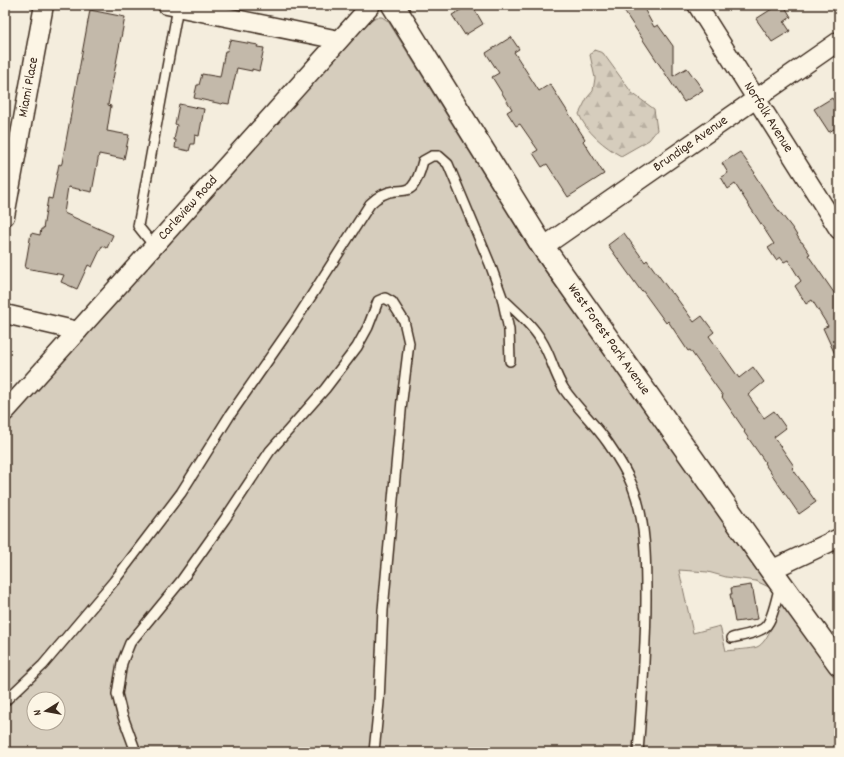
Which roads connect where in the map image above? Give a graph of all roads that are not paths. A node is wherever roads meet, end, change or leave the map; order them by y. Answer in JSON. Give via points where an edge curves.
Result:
{"nodes":[{"id":1,"x":44,"y":5,"type":"edge"},
{"id":2,"x":371,"y":5,"type":"edge"},
{"id":3,"x":393,"y":5,"type":"edge"},
{"id":4,"x":697,"y":5,"type":"edge"},
{"id":5,"x":172,"y":6,"type":"edge"},
{"id":6,"x":339,"y":40,"type":"junction"},
{"id":7,"x":839,"y":41,"type":"edge"},
{"id":8,"x":756,"y":98,"type":"junction"},
{"id":9,"x":5,"y":216,"type":"edge"},
{"id":10,"x":839,"y":230,"type":"edge"},
{"id":11,"x":154,"y":246,"type":"junction"},
{"id":12,"x":543,"y":247,"type":"junction"},
{"id":13,"x":502,"y":298,"type":"junction"},
{"id":14,"x":5,"y":314,"type":"edge"},
{"id":15,"x":78,"y":331,"type":"junction"},
{"id":16,"x":510,"y":361,"type":"dead end"},
{"id":17,"x":5,"y":412,"type":"edge"},
{"id":18,"x":839,"y":538,"type":"edge"},
{"id":19,"x":776,"y":577,"type":"junction"},
{"id":20,"x":732,"y":638,"type":"dead end"},
{"id":21,"x":839,"y":664,"type":"edge"},
{"id":22,"x":5,"y":701,"type":"edge"},
{"id":23,"x":136,"y":752,"type":"edge"},
{"id":24,"x":374,"y":752,"type":"edge"},
{"id":25,"x":638,"y":752,"type":"edge"}],
"edges":[{"from":1,"to":9,"type":"street","name":"Miami Place"},
{"from":2,"to":6,"type":"street","name":"Carleview Road"},
{"from":3,"to":12,"type":"main road","name":"West Forest Park Avenue"},
{"from":4,"to":8,"type":"street","name":"Norfolk Avenue"},
{"from":5,"to":6,"type":"street"},
{"from":5,"to":11,"type":"lane","via":[[138,226]]},
{"from":6,"to":11,"type":"street","name":"Carleview Road"},
{"from":7,"to":8,"type":"street","name":"Brundige Avenue"},
{"from":8,"to":10,"type":"street","name":"Norfolk Avenue"},
{"from":8,"to":12,"type":"street","name":"Brundige Avenue"},
{"from":11,"to":15,"type":"street","name":"Carleview Road"},
{"from":12,"to":19,"type":"main road","name":"West Forest Park Avenue"},
{"from":13,"to":16,"type":"lane"},
{"from":13,"to":22,"type":"lane","via":[[448,164],[439,156],[432,156],[423,161],[412,188],[404,192],[385,194],[370,204],[181,493],[114,581],[44,665]]},
{"from":13,"to":25,"type":"lane","via":[[541,339],[564,389],[608,442],[632,486],[640,511],[646,568],[646,617]]},
{"from":14,"to":15,"type":"street"},
{"from":15,"to":17,"type":"street","name":"Carleview Road"},
{"from":18,"to":19,"type":"street"},
{"from":19,"to":20,"type":"lane","via":[[770,620],[766,627]]},
{"from":19,"to":21,"type":"main road","name":"West Forest Park Avenue"},
{"from":23,"to":24,"type":"lane","via":[[117,694],[122,663],[130,644],[181,581],[270,452],[325,389],[357,347],[378,301],[386,298],[392,302],[404,321],[409,343],[384,610]]}]}
